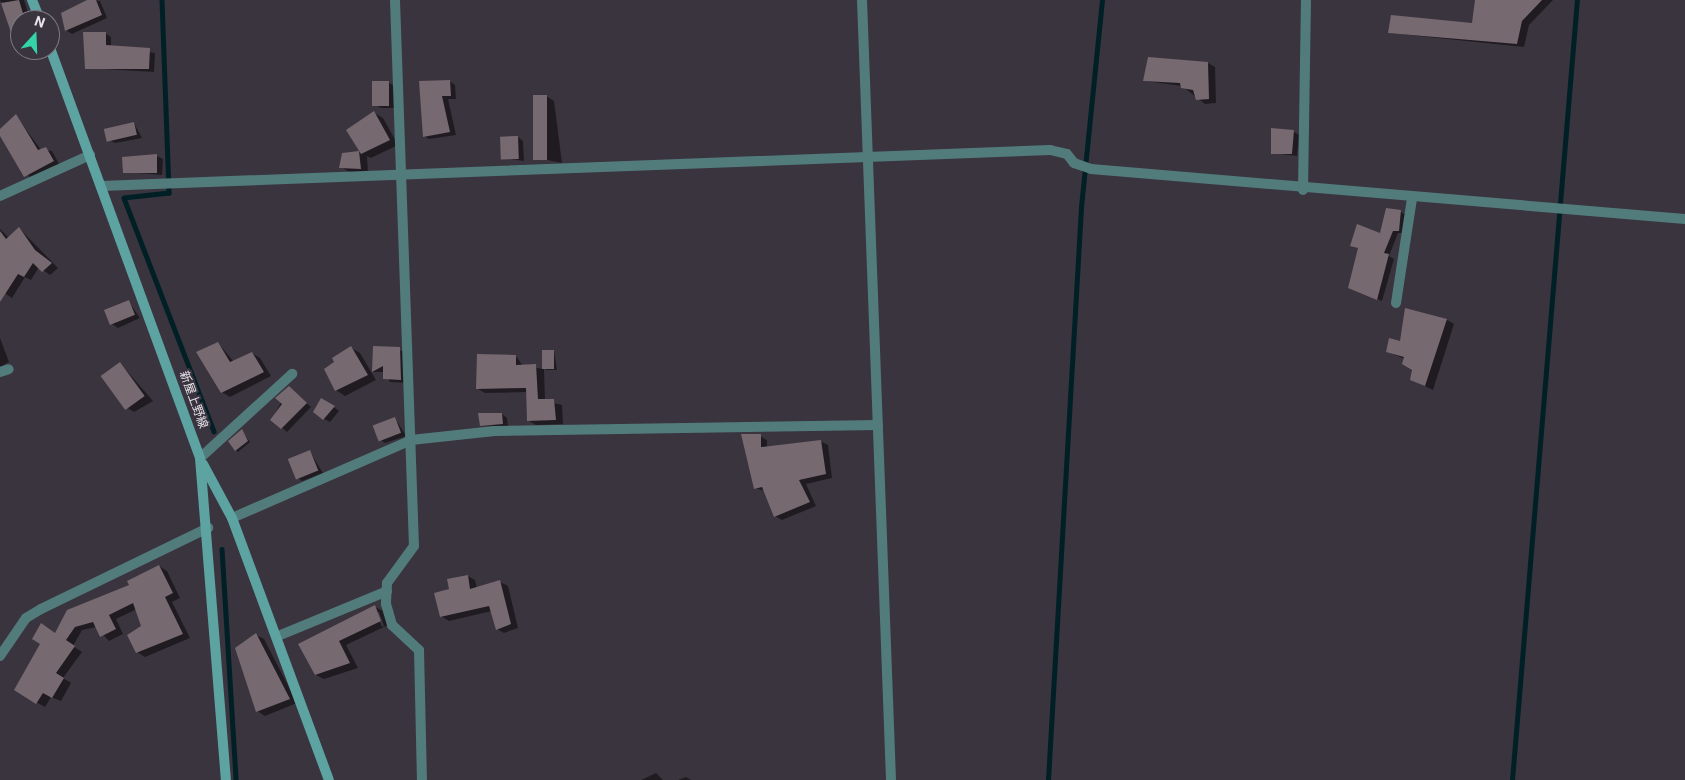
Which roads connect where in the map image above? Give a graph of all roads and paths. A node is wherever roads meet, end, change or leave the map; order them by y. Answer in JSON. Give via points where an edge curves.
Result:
{"nodes":[{"id":1,"x":395,"y":0,"type":"edge"},
{"id":2,"x":862,"y":0,"type":"edge"},
{"id":3,"x":1306,"y":0,"type":"edge"},
{"id":4,"x":54,"y":60,"type":"edge"},
{"id":5,"x":90,"y":155,"type":"junction"},
{"id":6,"x":870,"y":157,"type":"junction"},
{"id":7,"x":400,"y":174,"type":"junction"},
{"id":8,"x":101,"y":186,"type":"junction"},
{"id":9,"x":1303,"y":190,"type":"junction"},
{"id":10,"x":0,"y":196,"type":"edge"},
{"id":11,"x":1412,"y":198,"type":"junction"},
{"id":12,"x":1685,"y":219,"type":"edge"},
{"id":13,"x":1396,"y":303,"type":"dead end"},
{"id":14,"x":292,"y":374,"type":"dead end"},
{"id":15,"x":878,"y":425,"type":"junction"},
{"id":16,"x":411,"y":440,"type":"junction"},
{"id":17,"x":200,"y":458,"type":"junction"},
{"id":18,"x":232,"y":518,"type":"junction"},
{"id":19,"x":208,"y":528,"type":"junction"},
{"id":20,"x":387,"y":592,"type":"junction"},
{"id":21,"x":278,"y":636,"type":"junction"},
{"id":22,"x":0,"y":656,"type":"edge"},
{"id":23,"x":226,"y":780,"type":"edge"},
{"id":24,"x":329,"y":780,"type":"edge"},
{"id":25,"x":422,"y":780,"type":"edge"},
{"id":26,"x":891,"y":780,"type":"edge"}],
"edges":[{"from":1,"to":7,"type":"street"},
{"from":2,"to":6,"type":"street"},
{"from":3,"to":9,"type":"street"},
{"from":4,"to":5,"type":"main road","name":"新屋上野線"},
{"from":5,"to":8,"type":"main road","name":"新屋上野線"},
{"from":5,"to":10,"type":"street"},
{"from":6,"to":7,"type":"street"},
{"from":6,"to":9,"type":"street","via":[[1050,150],[1067,154],[1074,163],[1092,169]]},
{"from":6,"to":15,"type":"street"},
{"from":7,"to":8,"type":"street"},
{"from":7,"to":16,"type":"street"},
{"from":8,"to":17,"type":"main road","name":"新屋上野線"},
{"from":9,"to":11,"type":"street"},
{"from":11,"to":12,"type":"street"},
{"from":11,"to":13,"type":"street"},
{"from":14,"to":17,"type":"street"},
{"from":15,"to":16,"type":"street","via":[[495,431]]},
{"from":15,"to":26,"type":"street"},
{"from":16,"to":18,"type":"street"},
{"from":16,"to":20,"type":"street","via":[[414,546],[410,556],[396,565]]},
{"from":17,"to":18,"type":"main road"},
{"from":17,"to":19,"type":"main road","name":"新屋上野線"},
{"from":18,"to":21,"type":"main road"},
{"from":19,"to":22,"type":"street","via":[[40,609],[26,618]]},
{"from":19,"to":23,"type":"main road","name":"新屋上野線"},
{"from":20,"to":21,"type":"street"},
{"from":20,"to":25,"type":"street","via":[[392,625],[419,650]]},
{"from":21,"to":24,"type":"main road"}]}
